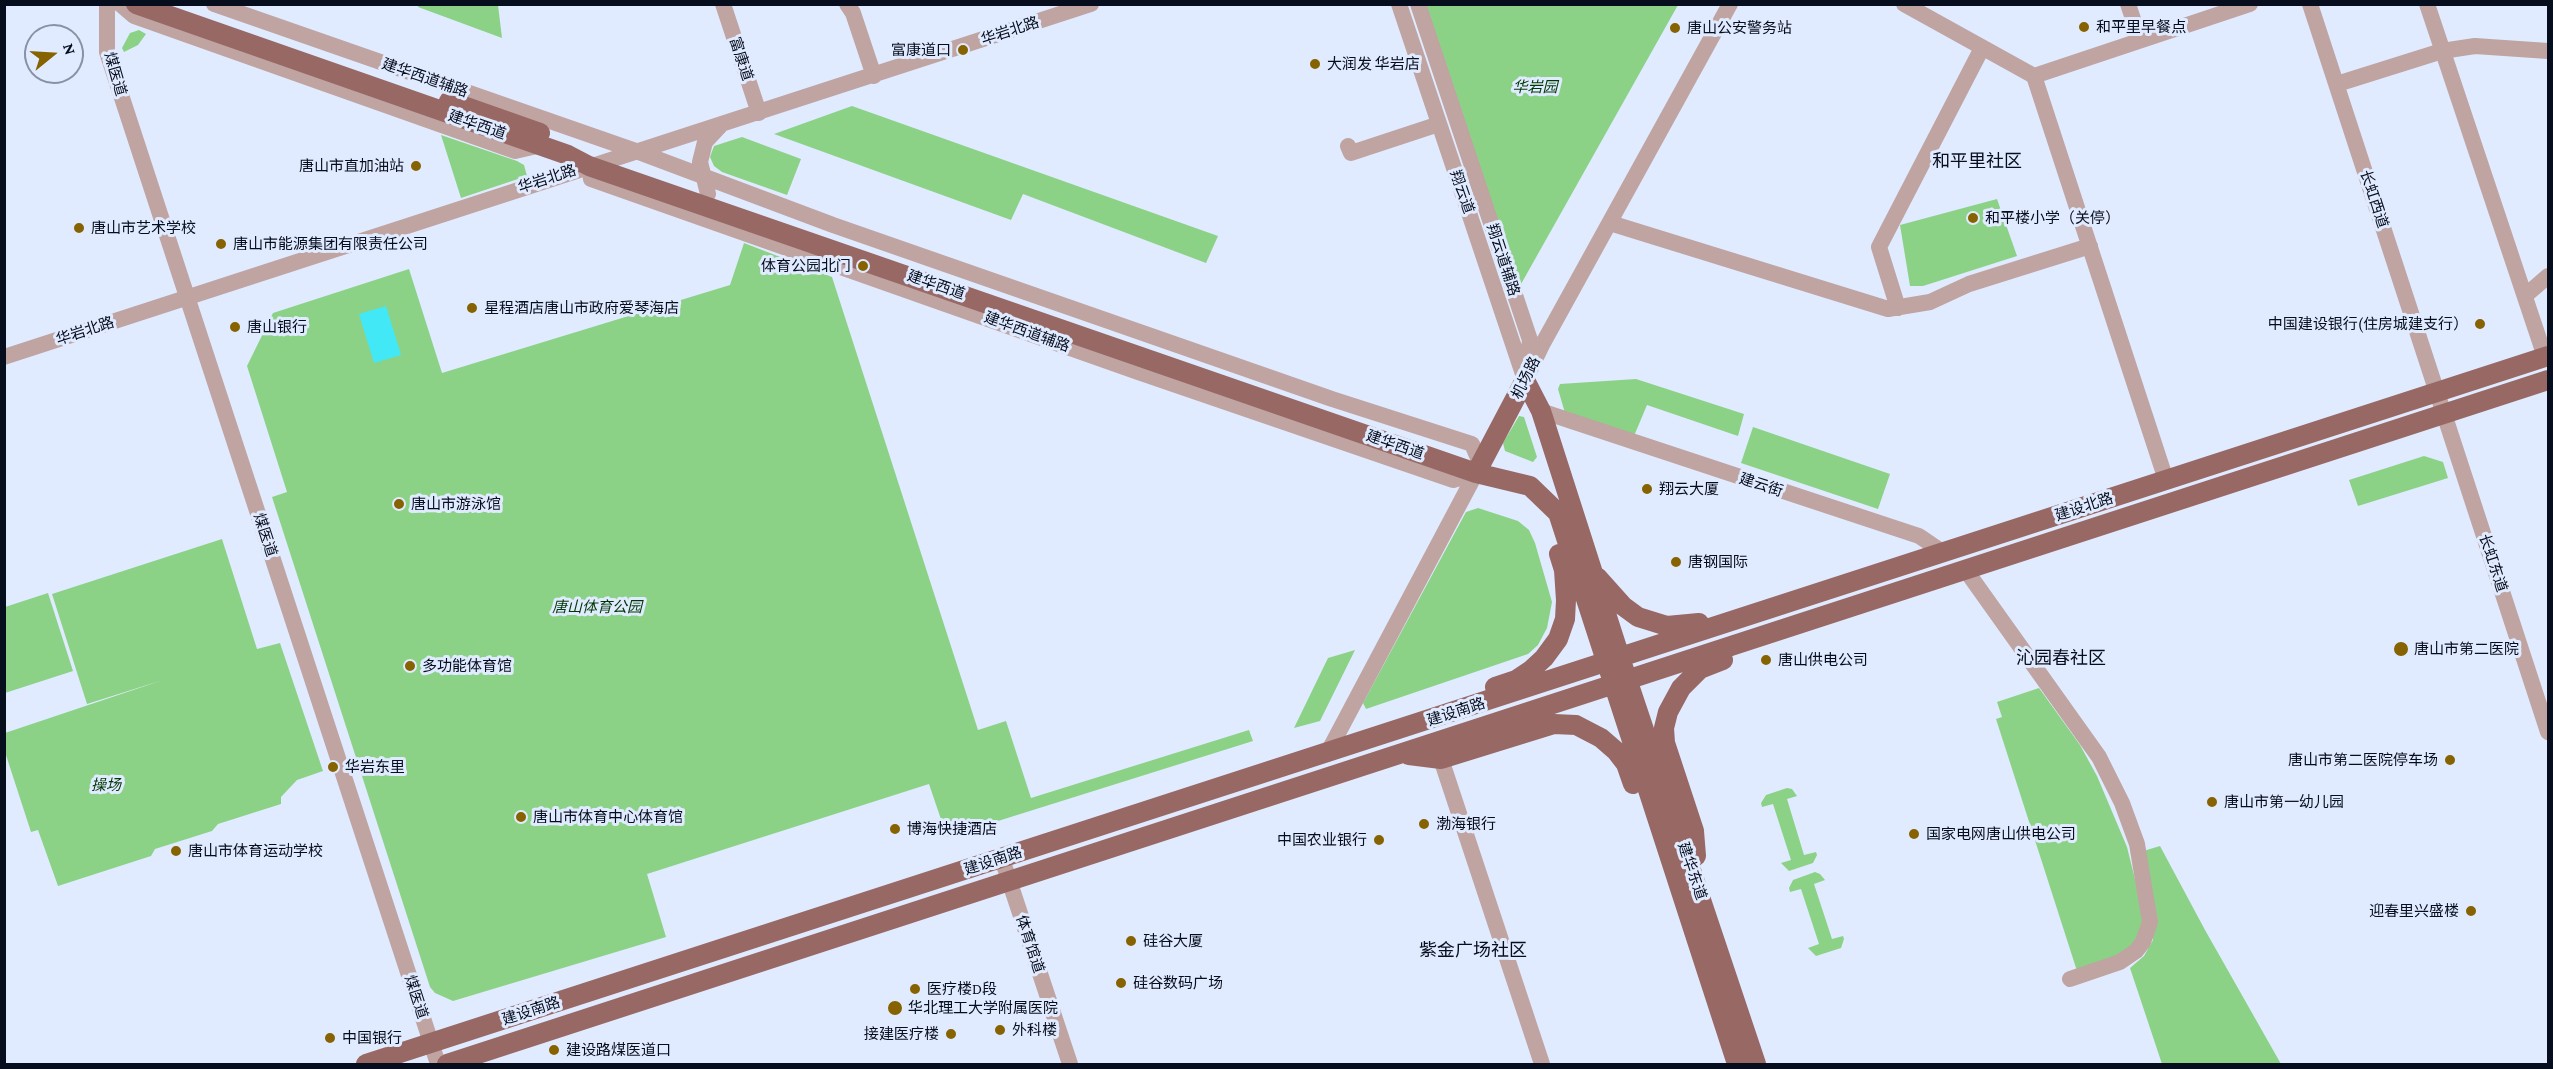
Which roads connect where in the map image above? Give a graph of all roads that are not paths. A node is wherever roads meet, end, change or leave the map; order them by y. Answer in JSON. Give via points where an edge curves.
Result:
{"nodes":[{"id":1,"x":107,"y":4,"type":"edge"},
{"id":2,"x":120,"y":4,"type":"edge"},
{"id":3,"x":136,"y":4,"type":"edge"},
{"id":4,"x":175,"y":4,"type":"edge"},
{"id":5,"x":214,"y":4,"type":"edge"},
{"id":6,"x":723,"y":4,"type":"edge"},
{"id":7,"x":847,"y":4,"type":"edge"},
{"id":8,"x":1090,"y":4,"type":"edge"},
{"id":9,"x":1398,"y":4,"type":"edge"},
{"id":10,"x":1418,"y":4,"type":"edge"},
{"id":11,"x":1730,"y":4,"type":"edge"},
{"id":12,"x":1904,"y":4,"type":"edge"},
{"id":13,"x":2128,"y":4,"type":"edge"},
{"id":14,"x":2250,"y":4,"type":"edge"},
{"id":15,"x":2310,"y":4,"type":"edge"},
{"id":16,"x":2427,"y":4,"type":"edge"},
{"id":17,"x":2140,"y":40,"type":"junction"},
{"id":18,"x":1982,"y":48,"type":"junction"},
{"id":19,"x":2442,"y":51,"type":"junction"},
{"id":20,"x":2548,"y":51,"type":"edge"},
{"id":21,"x":874,"y":76,"type":"junction"},
{"id":22,"x":2034,"y":76,"type":"junction"},
{"id":23,"x":2337,"y":84,"type":"junction"},
{"id":24,"x":759,"y":113,"type":"junction"},
{"id":25,"x":1439,"y":124,"type":"junction"},
{"id":26,"x":721,"y":126,"type":"junction"},
{"id":27,"x":537,"y":146,"type":"junction"},
{"id":28,"x":1348,"y":146,"type":"dead end"},
{"id":29,"x":636,"y":151,"type":"junction"},
{"id":30,"x":610,"y":159,"type":"junction"},
{"id":31,"x":589,"y":166,"type":"junction"},
{"id":32,"x":705,"y":186,"type":"junction"},
{"id":33,"x":1610,"y":223,"type":"junction"},
{"id":34,"x":2090,"y":246,"type":"junction"},
{"id":35,"x":2548,"y":276,"type":"edge"},
{"id":36,"x":2526,"y":295,"type":"junction"},
{"id":37,"x":187,"y":300,"type":"junction"},
{"id":38,"x":1898,"y":308,"type":"junction"},
{"id":39,"x":4,"y":357,"type":"edge"},
{"id":40,"x":2547,"y":357,"type":"edge"},
{"id":41,"x":1526,"y":380,"type":"junction"},
{"id":42,"x":2548,"y":380,"type":"edge"},
{"id":43,"x":2438,"y":393,"type":"junction"},
{"id":44,"x":1513,"y":404,"type":"junction"},
{"id":45,"x":1541,"y":411,"type":"junction"},
{"id":46,"x":2445,"y":414,"type":"junction"},
{"id":47,"x":1493,"y":437,"type":"junction"},
{"id":48,"x":1478,"y":468,"type":"junction"},
{"id":49,"x":1496,"y":476,"type":"junction"},
{"id":50,"x":2166,"y":480,"type":"junction"},
{"id":51,"x":1530,"y":486,"type":"junction"},
{"id":52,"x":1944,"y":553,"type":"junction"},
{"id":53,"x":1965,"y":569,"type":"junction"},
{"id":54,"x":1592,"y":570,"type":"junction"},
{"id":55,"x":1836,"y":588,"type":"junction"},
{"id":56,"x":1854,"y":604,"type":"junction"},
{"id":57,"x":1613,"y":661,"type":"junction"},
{"id":58,"x":1619,"y":682,"type":"junction"},
{"id":59,"x":1401,"y":730,"type":"junction"},
{"id":60,"x":2548,"y":732,"type":"edge"},
{"id":61,"x":1328,"y":754,"type":"junction"},
{"id":62,"x":1403,"y":755,"type":"junction"},
{"id":63,"x":1441,"y":759,"type":"junction"},
{"id":64,"x":1002,"y":859,"type":"junction"},
{"id":65,"x":1009,"y":880,"type":"junction"},
{"id":66,"x":1692,"y":898,"type":"junction"},
{"id":67,"x":2070,"y":979,"type":"dead end"},
{"id":68,"x":431,"y":1044,"type":"junction"},
{"id":69,"x":366,"y":1065,"type":"edge"},
{"id":70,"x":438,"y":1065,"type":"edge"},
{"id":71,"x":447,"y":1065,"type":"edge"},
{"id":72,"x":1070,"y":1065,"type":"edge"},
{"id":73,"x":1542,"y":1065,"type":"edge"},
{"id":74,"x":1737,"y":1065,"type":"edge"},
{"id":75,"x":1756,"y":1065,"type":"edge"}],
"edges":[{"from":1,"to":37,"type":"street","name":"煤医道","via":[[107,52]]},
{"from":2,"to":27,"type":"street","via":[[134,16],[515,151]]},
{"from":3,"to":27,"type":"main road","name":"建华西道"},
{"from":4,"to":30,"type":"main road","name":"建华西道"},
{"from":5,"to":29,"type":"street","name":"建华西道辅路"},
{"from":6,"to":24,"type":"street","name":"富康道"},
{"from":7,"to":21,"type":"street"},
{"from":8,"to":21,"type":"street","name":"华岩北路"},
{"from":9,"to":25,"type":"street","name":"翔云道"},
{"from":10,"to":41,"type":"street","name":"翔云道辅路","via":[[1530,340]]},
{"from":11,"to":33,"type":"street","name":"机场路"},
{"from":12,"to":18,"type":"street"},
{"from":13,"to":17,"type":"street"},
{"from":14,"to":17,"type":"street"},
{"from":15,"to":23,"type":"street","name":"长虹西道"},
{"from":16,"to":19,"type":"street"},
{"from":17,"to":22,"type":"street"},
{"from":18,"to":22,"type":"street"},
{"from":18,"to":38,"type":"street","via":[[1879,247]]},
{"from":19,"to":20,"type":"street","via":[[2475,46]]},
{"from":19,"to":23,"type":"street"},
{"from":19,"to":36,"type":"street","via":[[2519,285]]},
{"from":21,"to":24,"type":"street","name":"华岩北路"},
{"from":22,"to":34,"type":"street"},
{"from":23,"to":43,"type":"street","name":"长虹西道"},
{"from":24,"to":26,"type":"street","name":"华岩北路"},
{"from":25,"to":28,"type":"street","via":[[1351,153]]},
{"from":25,"to":41,"type":"street","name":"翔云道"},
{"from":26,"to":29,"type":"street","name":"华岩北路"},
{"from":26,"to":32,"type":"street","via":[[705,142],[700,162]]},
{"from":27,"to":31,"type":"main road","name":"建华西道"},
{"from":29,"to":30,"type":"street","name":"华岩北路"},
{"from":29,"to":32,"type":"street","name":"建华西道辅路"},
{"from":30,"to":31,"type":"street","name":"华岩北路"},
{"from":30,"to":32,"type":"main road","name":"建华西道"},
{"from":31,"to":37,"type":"street","name":"华岩北路"},
{"from":31,"to":48,"type":"main road","name":"建华西道"},
{"from":32,"to":48,"type":"main road","name":"建华西道"},
{"from":33,"to":38,"type":"street","via":[[1857,300]]},
{"from":33,"to":41,"type":"street","name":"机场路"},
{"from":34,"to":38,"type":"street","via":[[1969,284],[1930,302]]},
{"from":34,"to":50,"type":"street"},
{"from":35,"to":36,"type":"street"},
{"from":36,"to":40,"type":"street"},
{"from":37,"to":39,"type":"street","name":"华岩北路"},
{"from":37,"to":68,"type":"street","name":"煤医道"},
{"from":40,"to":43,"type":"main road","name":"建设北路"},
{"from":41,"to":44,"type":"main road","name":"机场路"},
{"from":41,"to":45,"type":"main road","name":"建华西道"},
{"from":42,"to":46,"type":"main road","name":"建设北路"},
{"from":43,"to":46,"type":"street","name":"长虹东道"},
{"from":43,"to":50,"type":"main road","name":"建设北路"},
{"from":44,"to":45,"type":"main road"},
{"from":44,"to":47,"type":"main road","name":"机场路"},
{"from":45,"to":52,"type":"street","name":"建云街","via":[[1919,536]]},
{"from":45,"to":54,"type":"main road","name":"建华西道"},
{"from":46,"to":53,"type":"main road","name":"建设北路"},
{"from":46,"to":60,"type":"street","name":"长虹东道"},
{"from":47,"to":48,"type":"main road","name":"机场路"},
{"from":47,"to":49,"type":"main road","via":[[1489,456]]},
{"from":48,"to":49,"type":"main road","name":"建华西道"},
{"from":48,"to":61,"type":"street","name":"机场路"},
{"from":49,"to":51,"type":"main road","name":"建华西道"},
{"from":50,"to":52,"type":"main road","name":"建设北路"},
{"from":51,"to":57,"type":"main road","name":"建华西道","via":[[1558,513]]},
{"from":51,"to":59,"type":"main road","via":[[1548,519],[1564,570],[1565,619],[1558,639],[1544,658],[1516,680],[1455,701]]},
{"from":52,"to":55,"type":"main road","name":"建设北路"},
{"from":53,"to":56,"type":"main road","name":"建设北路"},
{"from":53,"to":67,"type":"street","via":[[2099,757],[2137,844],[2150,922],[2143,942],[2120,962]]},
{"from":54,"to":55,"type":"main road","via":[[1623,606],[1638,617],[1667,626],[1689,626]]},
{"from":54,"to":57,"type":"main road","name":"建华西道"},
{"from":55,"to":57,"type":"main road","name":"建设北路"},
{"from":56,"to":58,"type":"main road","name":"建设北路"},
{"from":56,"to":66,"type":"main road","via":[[1793,635],[1700,669],[1673,702],[1664,728],[1665,743],[1694,831]]},
{"from":57,"to":58,"type":"main road","name":"建华西道"},
{"from":57,"to":59,"type":"main road","name":"建设南路"},
{"from":58,"to":62,"type":"main road","name":"建设南路"},
{"from":58,"to":66,"type":"main road","name":"建华东道"},
{"from":59,"to":61,"type":"main road","name":"建设南路"},
{"from":61,"to":64,"type":"main road","name":"建设南路"},
{"from":62,"to":63,"type":"main road"},
{"from":62,"to":65,"type":"main road","name":"建设南路"},
{"from":63,"to":66,"type":"main road","via":[[1554,724],[1587,730],[1616,751],[1626,764],[1659,859]]},
{"from":63,"to":73,"type":"street"},
{"from":64,"to":65,"type":"street","name":"体育馆道"},
{"from":64,"to":68,"type":"main road","name":"建设南路"},
{"from":65,"to":71,"type":"main road","name":"建设南路"},
{"from":65,"to":72,"type":"street","name":"体育馆道"},
{"from":66,"to":74,"type":"main road","name":"建华东道"},
{"from":66,"to":75,"type":"main road","name":"建华东道"},
{"from":68,"to":69,"type":"main road","name":"建设南路"},
{"from":68,"to":70,"type":"street","name":"煤医道"}]}
